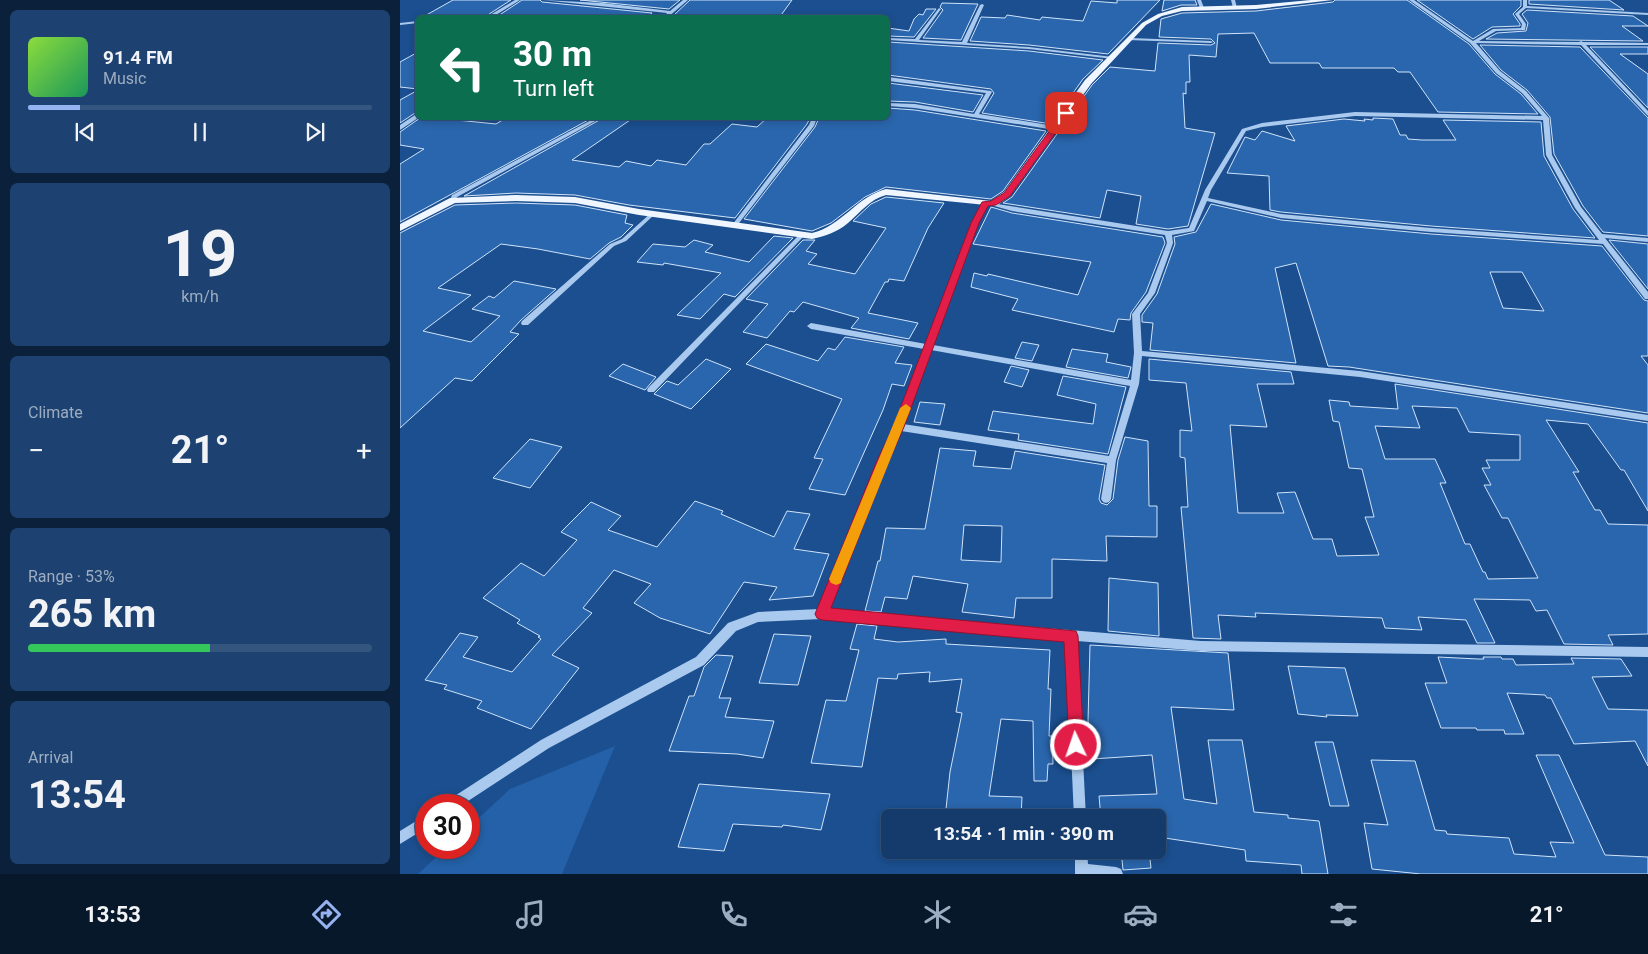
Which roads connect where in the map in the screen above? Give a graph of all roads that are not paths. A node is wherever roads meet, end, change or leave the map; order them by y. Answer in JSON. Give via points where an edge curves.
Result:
{"nodes":[{"id":1,"x":518,"y":0,"type":"edge"},
{"id":2,"x":546,"y":0,"type":"edge"},
{"id":3,"x":609,"y":0,"type":"edge"},
{"id":4,"x":686,"y":0,"type":"edge"},
{"id":5,"x":1330,"y":0,"type":"edge"},
{"id":6,"x":1411,"y":0,"type":"edge"},
{"id":7,"x":1525,"y":0,"type":"edge"},
{"id":8,"x":603,"y":4,"type":"junction"},
{"id":9,"x":1200,"y":4,"type":"edge"},
{"id":10,"x":1234,"y":4,"type":"edge"},
{"id":11,"x":982,"y":5,"type":"dead end"},
{"id":12,"x":1524,"y":7,"type":"junction"},
{"id":13,"x":938,"y":9,"type":"dead end"},
{"id":14,"x":670,"y":12,"type":"junction"},
{"id":15,"x":1648,"y":14,"type":"edge"},
{"id":16,"x":492,"y":15,"type":"edge"},
{"id":17,"x":667,"y":15,"type":"edge"},
{"id":18,"x":415,"y":22,"type":"edge"},
{"id":19,"x":400,"y":24,"type":"edge"},
{"id":20,"x":890,"y":39,"type":"edge"},
{"id":21,"x":1130,"y":39,"type":"junction"},
{"id":22,"x":916,"y":41,"type":"junction"},
{"id":23,"x":1211,"y":42,"type":"dead end"},
{"id":24,"x":1472,"y":42,"type":"junction"},
{"id":25,"x":1581,"y":42,"type":"junction"},
{"id":26,"x":964,"y":43,"type":"junction"},
{"id":27,"x":1648,"y":44,"type":"edge"},
{"id":28,"x":1113,"y":58,"type":"junction"},
{"id":29,"x":890,"y":79,"type":"edge"},
{"id":30,"x":890,"y":105,"type":"edge"},
{"id":31,"x":1648,"y":114,"type":"edge"},
{"id":32,"x":975,"y":116,"type":"junction"},
{"id":33,"x":415,"y":117,"type":"edge"},
{"id":34,"x":1546,"y":118,"type":"junction"},
{"id":35,"x":594,"y":120,"type":"edge"},
{"id":36,"x":813,"y":120,"type":"edge"},
{"id":37,"x":400,"y":128,"type":"edge"},
{"id":38,"x":1055,"y":128,"type":"junction"},
{"id":39,"x":1204,"y":199,"type":"junction"},
{"id":40,"x":452,"y":200,"type":"junction"},
{"id":41,"x":989,"y":204,"type":"junction"},
{"id":42,"x":652,"y":214,"type":"junction"},
{"id":43,"x":734,"y":226,"type":"junction"},
{"id":44,"x":400,"y":228,"type":"edge"},
{"id":45,"x":1168,"y":233,"type":"junction"},
{"id":46,"x":802,"y":235,"type":"junction"},
{"id":47,"x":1603,"y":239,"type":"junction"},
{"id":48,"x":1648,"y":240,"type":"edge"},
{"id":49,"x":1644,"y":287,"type":"edge"},
{"id":50,"x":1648,"y":296,"type":"edge"},
{"id":51,"x":525,"y":323,"type":"dead end"},
{"id":52,"x":811,"y":326,"type":"dead end"},
{"id":53,"x":927,"y":348,"type":"junction"},
{"id":54,"x":1138,"y":352,"type":"junction"},
{"id":55,"x":1135,"y":384,"type":"junction"},
{"id":56,"x":651,"y":390,"type":"dead end"},
{"id":57,"x":1648,"y":418,"type":"edge"},
{"id":58,"x":898,"y":427,"type":"junction"},
{"id":59,"x":1112,"y":460,"type":"junction"},
{"id":60,"x":1106,"y":499,"type":"dead end"},
{"id":61,"x":822,"y":614,"type":"junction"},
{"id":62,"x":1071,"y":636,"type":"junction"},
{"id":63,"x":1648,"y":652,"type":"edge"},
{"id":64,"x":468,"y":794,"type":"edge"},
{"id":65,"x":1080,"y":809,"type":"edge"},
{"id":66,"x":415,"y":828,"type":"edge"},
{"id":67,"x":400,"y":838,"type":"edge"},
{"id":68,"x":1081,"y":859,"type":"edge"},
{"id":69,"x":1082,"y":872,"type":"edge"},
{"id":70,"x":1116,"y":874,"type":"edge"}],
"edges":[{"from":1,"to":16,"type":"street"},
{"from":2,"to":8,"type":"street"},
{"from":3,"to":8,"type":"street"},
{"from":4,"to":14,"type":"street"},
{"from":5,"to":10,"type":"main road"},
{"from":6,"to":24,"type":"street"},
{"from":7,"to":12,"type":"street"},
{"from":8,"to":14,"type":"street"},
{"from":9,"to":10,"type":"main road"},
{"from":9,"to":21,"type":"main road","via":[[1160,15],[1144,24]]},
{"from":11,"to":26,"type":"street"},
{"from":12,"to":15,"type":"street"},
{"from":12,"to":24,"type":"street","via":[[1517,14],[1524,24],[1523,29],[1496,30]]},
{"from":13,"to":22,"type":"street"},
{"from":14,"to":17,"type":"street"},
{"from":18,"to":19,"type":"street"},
{"from":20,"to":22,"type":"street"},
{"from":21,"to":23,"type":"street"},
{"from":21,"to":28,"type":"main road"},
{"from":22,"to":26,"type":"street"},
{"from":24,"to":25,"type":"street"},
{"from":24,"to":34,"type":"street"},
{"from":25,"to":27,"type":"street"},
{"from":25,"to":31,"type":"street"},
{"from":26,"to":28,"type":"street"},
{"from":28,"to":38,"type":"main road","via":[[1088,82]]},
{"from":29,"to":32,"type":"street","via":[[989,92]]},
{"from":30,"to":32,"type":"street"},
{"from":32,"to":38,"type":"street"},
{"from":33,"to":37,"type":"street"},
{"from":34,"to":39,"type":"street","via":[[1355,114],[1262,125],[1244,130]]},
{"from":34,"to":47,"type":"street","via":[[1549,155],[1578,208]]},
{"from":35,"to":40,"type":"street","via":[[454,196]]},
{"from":36,"to":43,"type":"street"},
{"from":38,"to":41,"type":"main road","via":[[1007,194]]},
{"from":39,"to":45,"type":"street","via":[[1192,230]]},
{"from":39,"to":47,"type":"street","via":[[1281,216],[1431,230]]},
{"from":40,"to":42,"type":"main road","via":[[575,200]]},
{"from":40,"to":44,"type":"main road"},
{"from":41,"to":45,"type":"street"},
{"from":41,"to":46,"type":"main road","via":[[878,193],[843,224],[826,234]]},
{"from":41,"to":53,"type":"street","via":[[975,223]]},
{"from":42,"to":43,"type":"main road"},
{"from":42,"to":51,"type":"street","via":[[624,240],[612,245]]},
{"from":43,"to":46,"type":"main road"},
{"from":45,"to":54,"type":"street","via":[[1170,243],[1151,293],[1136,314]]},
{"from":46,"to":56,"type":"street"},
{"from":47,"to":48,"type":"street"},
{"from":47,"to":49,"type":"street"},
{"from":49,"to":50,"type":"street"},
{"from":52,"to":53,"type":"street"},
{"from":53,"to":55,"type":"street"},
{"from":53,"to":58,"type":"street"},
{"from":54,"to":55,"type":"street"},
{"from":54,"to":57,"type":"street","via":[[1360,374]]},
{"from":55,"to":59,"type":"street"},
{"from":58,"to":59,"type":"street"},
{"from":58,"to":61,"type":"street"},
{"from":59,"to":60,"type":"street"},
{"from":61,"to":62,"type":"street"},
{"from":61,"to":64,"type":"street","via":[[758,617],[732,627],[700,661],[545,744]]},
{"from":62,"to":63,"type":"street","via":[[1201,646]]},
{"from":62,"to":65,"type":"street"},
{"from":66,"to":67,"type":"street"},
{"from":68,"to":69,"type":"street"},
{"from":69,"to":70,"type":"street"}]}
